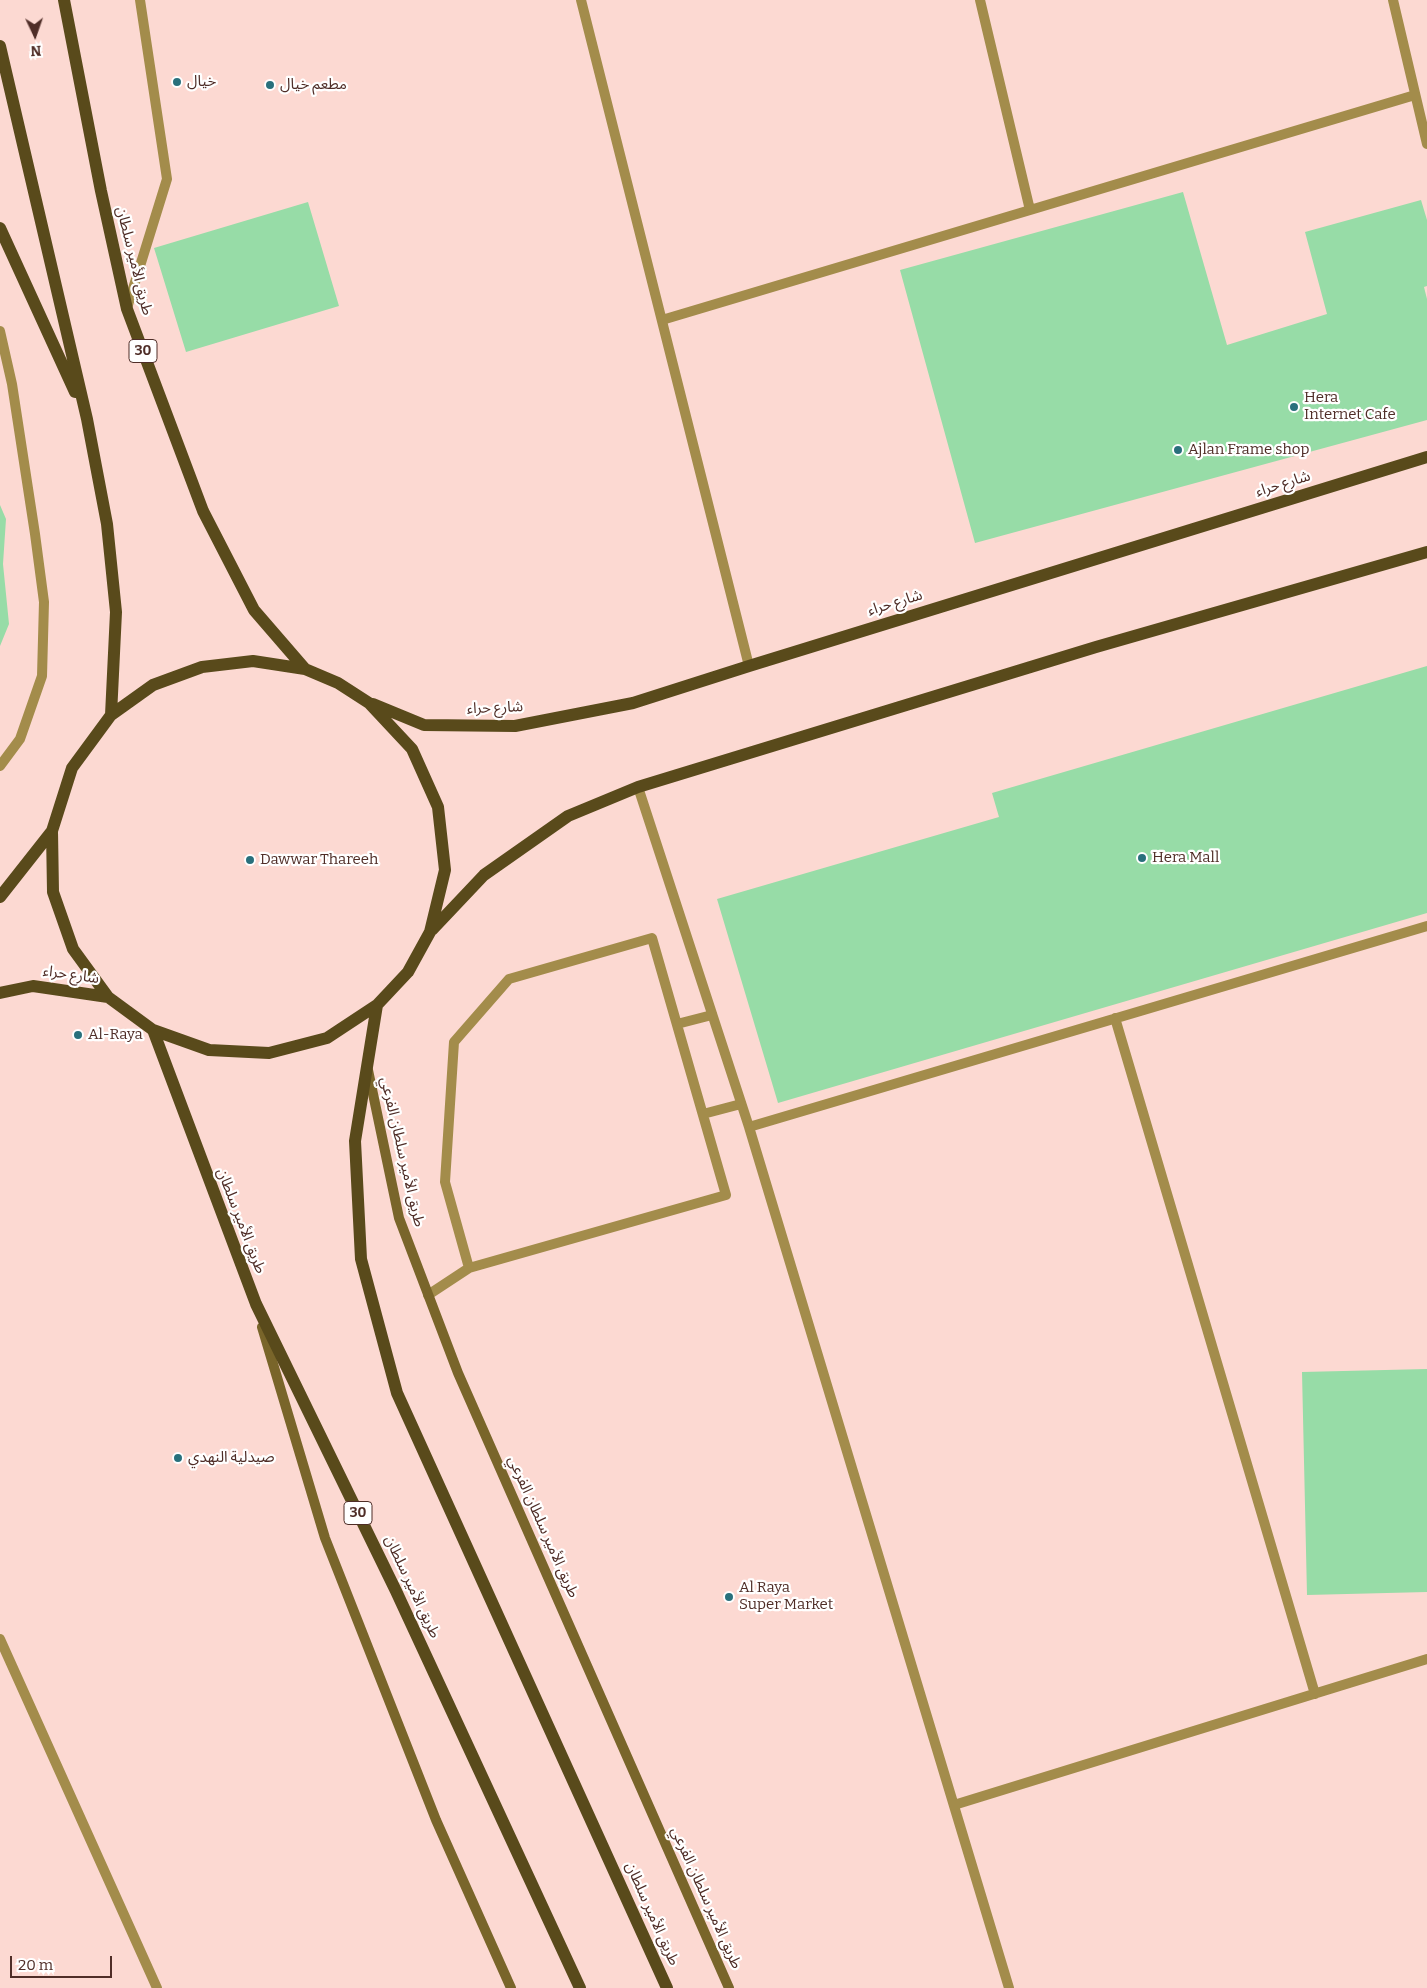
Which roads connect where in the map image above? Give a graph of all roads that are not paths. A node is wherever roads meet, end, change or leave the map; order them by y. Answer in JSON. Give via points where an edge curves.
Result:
{"nodes":[{"id":1,"x":64,"y":0,"type":"edge"},
{"id":2,"x":140,"y":0,"type":"edge"},
{"id":3,"x":581,"y":0,"type":"edge"},
{"id":4,"x":980,"y":0,"type":"edge"},
{"id":5,"x":1393,"y":0,"type":"edge"},
{"id":6,"x":0,"y":46,"type":"edge"},
{"id":7,"x":1416,"y":95,"type":"junction"},
{"id":8,"x":1427,"y":144,"type":"edge"},
{"id":9,"x":1030,"y":210,"type":"junction"},
{"id":10,"x":0,"y":228,"type":"edge"},
{"id":11,"x":127,"y":310,"type":"junction"},
{"id":12,"x":662,"y":320,"type":"junction"},
{"id":13,"x":0,"y":330,"type":"edge"},
{"id":14,"x":87,"y":418,"type":"junction"},
{"id":15,"x":1427,"y":457,"type":"edge"},
{"id":16,"x":1427,"y":552,"type":"edge"},
{"id":17,"x":749,"y":666,"type":"junction"},
{"id":18,"x":304,"y":669,"type":"junction"},
{"id":19,"x":369,"y":702,"type":"junction"},
{"id":20,"x":111,"y":716,"type":"junction"},
{"id":21,"x":0,"y":766,"type":"edge"},
{"id":22,"x":638,"y":787,"type":"junction"},
{"id":23,"x":52,"y":831,"type":"junction"},
{"id":24,"x":0,"y":897,"type":"edge"},
{"id":25,"x":1427,"y":926,"type":"edge"},
{"id":26,"x":430,"y":932,"type":"junction"},
{"id":27,"x":0,"y":993,"type":"edge"},
{"id":28,"x":108,"y":998,"type":"junction"},
{"id":29,"x":377,"y":1006,"type":"junction"},
{"id":30,"x":712,"y":1015,"type":"junction"},
{"id":31,"x":1114,"y":1018,"type":"junction"},
{"id":32,"x":677,"y":1024,"type":"junction"},
{"id":33,"x":152,"y":1030,"type":"junction"},
{"id":34,"x":367,"y":1065,"type":"junction"},
{"id":35,"x":741,"y":1104,"type":"junction"},
{"id":36,"x":702,"y":1114,"type":"junction"},
{"id":37,"x":749,"y":1127,"type":"junction"},
{"id":38,"x":469,"y":1268,"type":"junction"},
{"id":39,"x":428,"y":1295,"type":"junction"},
{"id":40,"x":256,"y":1304,"type":"junction"},
{"id":41,"x":0,"y":1639,"type":"edge"},
{"id":42,"x":1427,"y":1660,"type":"edge"},
{"id":43,"x":1315,"y":1694,"type":"junction"},
{"id":44,"x":954,"y":1806,"type":"junction"},
{"id":45,"x":157,"y":1988,"type":"edge"},
{"id":46,"x":511,"y":1988,"type":"edge"},
{"id":47,"x":580,"y":1988,"type":"edge"},
{"id":48,"x":667,"y":1988,"type":"edge"},
{"id":49,"x":729,"y":1988,"type":"edge"},
{"id":50,"x":1009,"y":1988,"type":"edge"}],
"edges":[{"from":1,"to":11,"type":"main road","name":"طريق الأمير سلطان","number":"30"},
{"from":2,"to":11,"type":"street","via":[[167,179]]},
{"from":3,"to":12,"type":"street"},
{"from":4,"to":9,"type":"street"},
{"from":5,"to":7,"type":"street"},
{"from":6,"to":14,"type":"main road"},
{"from":7,"to":8,"type":"street"},
{"from":7,"to":9,"type":"street"},
{"from":9,"to":12,"type":"street"},
{"from":10,"to":14,"type":"main road"},
{"from":11,"to":18,"type":"main road","name":"طريق الأمير سلطان","number":"30","via":[[203,512],[254,610]]},
{"from":12,"to":17,"type":"street"},
{"from":13,"to":21,"type":"street","via":[[12,384],[44,602],[42,676],[20,739]]},
{"from":14,"to":20,"type":"main road","via":[[108,524],[116,612]]},
{"from":15,"to":17,"type":"main road","name":"شارع حراء"},
{"from":16,"to":22,"type":"main road"},
{"from":17,"to":19,"type":"main road","name":"شارع حراء","via":[[633,703],[516,726],[424,725]]},
{"from":18,"to":19,"type":"main road","via":[[338,683]]},
{"from":18,"to":20,"type":"main road","via":[[253,661],[202,667],[153,685]]},
{"from":19,"to":26,"type":"main road","via":[[412,749],[438,807],[445,870]]},
{"from":20,"to":23,"type":"main road","via":[[72,768]]},
{"from":22,"to":26,"type":"main road","via":[[568,816],[484,875]]},
{"from":22,"to":30,"type":"street"},
{"from":23,"to":24,"type":"main road"},
{"from":23,"to":28,"type":"main road","via":[[53,892],[73,949]]},
{"from":25,"to":31,"type":"street"},
{"from":26,"to":29,"type":"main road","via":[[408,972]]},
{"from":27,"to":28,"type":"main road","name":"شارع حراء","via":[[33,986]]},
{"from":28,"to":33,"type":"main road"},
{"from":29,"to":33,"type":"main road","via":[[327,1038],[269,1053],[209,1050]]},
{"from":29,"to":34,"type":"main road","name":"طريق الأمير سلطان"},
{"from":30,"to":32,"type":"street"},
{"from":30,"to":35,"type":"street"},
{"from":31,"to":37,"type":"street"},
{"from":31,"to":43,"type":"street"},
{"from":32,"to":36,"type":"street"},
{"from":32,"to":38,"type":"street","via":[[652,938],[509,979],[454,1042],[445,1182]]},
{"from":33,"to":40,"type":"main road","name":"طريق الأمير سلطان","number":"30"},
{"from":34,"to":39,"type":"main road","name":"طريق الأمير سلطان الفرعي","via":[[399,1218]]},
{"from":34,"to":48,"type":"main road","name":"طريق الأمير سلطان","via":[[355,1141],[361,1259],[397,1393]]},
{"from":35,"to":36,"type":"street"},
{"from":35,"to":37,"type":"street"},
{"from":36,"to":38,"type":"street","via":[[726,1196]]},
{"from":37,"to":44,"type":"street"},
{"from":38,"to":39,"type":"street"},
{"from":39,"to":49,"type":"main road","name":"طريق الأمير سلطان الفرعي","via":[[458,1373]]},
{"from":40,"to":46,"type":"main road","via":[[325,1538],[436,1820]]},
{"from":40,"to":47,"type":"main road","name":"طريق الأمير سلطان","number":"30","via":[[396,1591]]},
{"from":41,"to":45,"type":"street"},
{"from":42,"to":43,"type":"street"},
{"from":43,"to":44,"type":"street"},
{"from":44,"to":50,"type":"street"}]}
